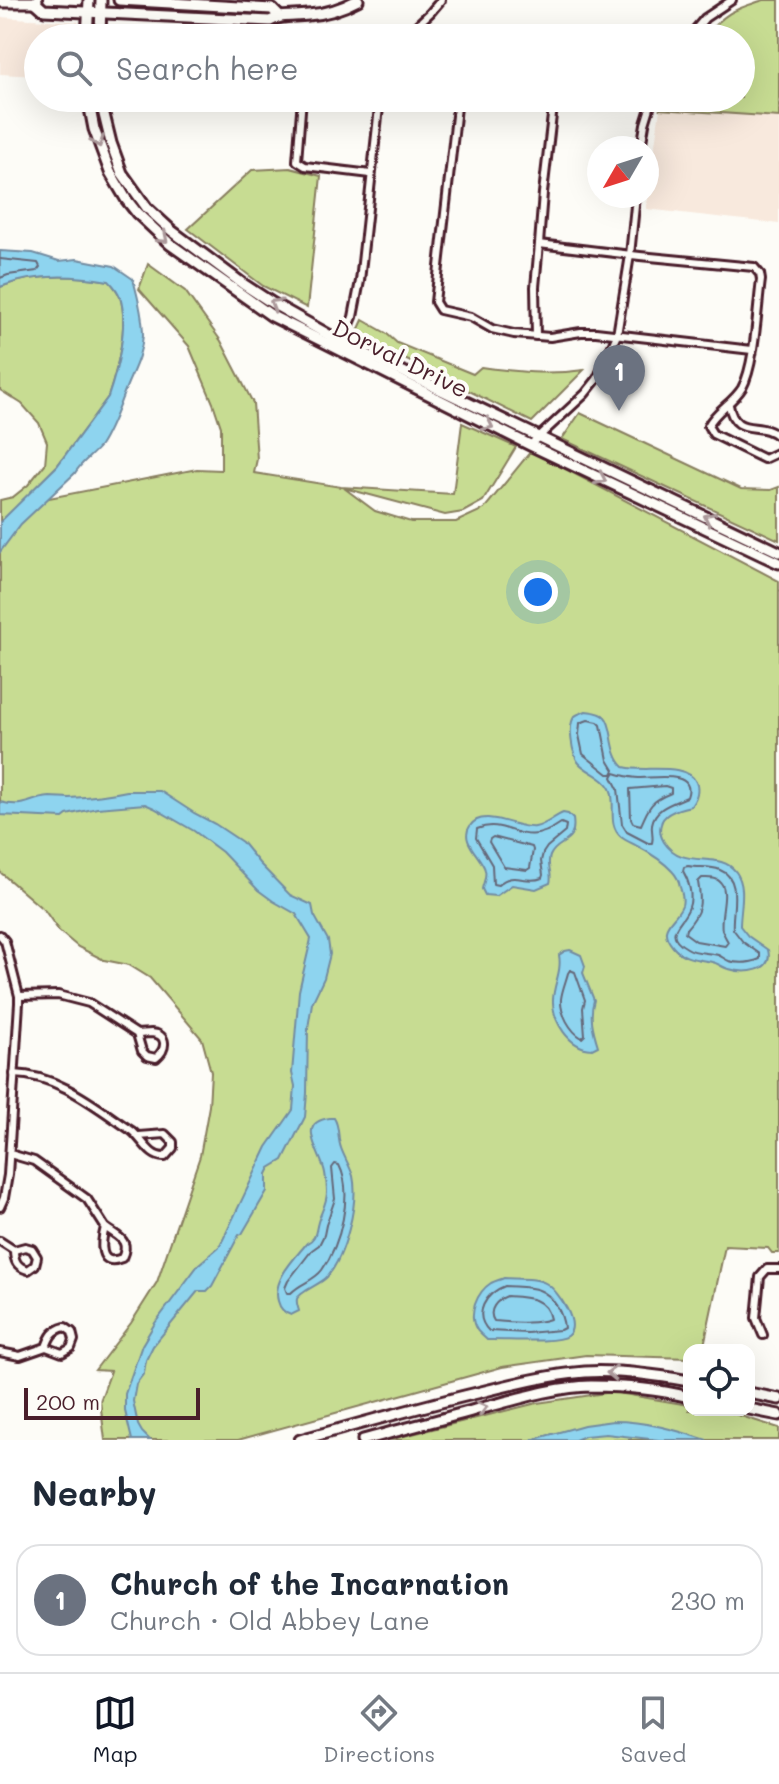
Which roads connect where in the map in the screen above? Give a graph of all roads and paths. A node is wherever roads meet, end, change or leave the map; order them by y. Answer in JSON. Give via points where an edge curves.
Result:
{"nodes":[{"id":1,"x":89,"y":0,"type":"edge"},
{"id":2,"x":101,"y":0,"type":"edge"},
{"id":3,"x":119,"y":0,"type":"edge"},
{"id":4,"x":358,"y":0,"type":"edge"},
{"id":5,"x":441,"y":0,"type":"edge"},
{"id":6,"x":711,"y":0,"type":"edge"},
{"id":7,"x":732,"y":0,"type":"edge"},
{"id":8,"x":36,"y":1,"type":"edge"},
{"id":9,"x":146,"y":1,"type":"edge"},
{"id":10,"x":0,"y":2,"type":"edge"},
{"id":11,"x":718,"y":9,"type":"junction"},
{"id":12,"x":88,"y":13,"type":"junction"},
{"id":13,"x":100,"y":13,"type":"junction"},
{"id":14,"x":279,"y":16,"type":"junction"},
{"id":15,"x":88,"y":24,"type":"edge"},
{"id":16,"x":100,"y":24,"type":"edge"},
{"id":17,"x":418,"y":24,"type":"edge"},
{"id":18,"x":700,"y":24,"type":"edge"},
{"id":19,"x":91,"y":112,"type":"edge"},
{"id":20,"x":103,"y":112,"type":"edge"},
{"id":21,"x":301,"y":112,"type":"edge"},
{"id":22,"x":378,"y":112,"type":"edge"},
{"id":23,"x":456,"y":112,"type":"edge"},
{"id":24,"x":552,"y":112,"type":"edge"},
{"id":25,"x":649,"y":112,"type":"edge"},
{"id":26,"x":643,"y":136,"type":"edge"},
{"id":27,"x":371,"y":174,"type":"junction"},
{"id":28,"x":635,"y":208,"type":"edge"},
{"id":29,"x":539,"y":244,"type":"junction"},
{"id":30,"x":630,"y":255,"type":"junction"},
{"id":31,"x":617,"y":335,"type":"junction"},
{"id":32,"x":536,"y":336,"type":"junction"},
{"id":33,"x":341,"y":347,"type":"junction"},
{"id":34,"x":752,"y":350,"type":"junction"},
{"id":35,"x":729,"y":405,"type":"junction"},
{"id":36,"x":539,"y":437,"type":"junction"},
{"id":37,"x":779,"y":437,"type":"edge"},
{"id":38,"x":530,"y":445,"type":"junction"},
{"id":39,"x":779,"y":452,"type":"edge"},
{"id":40,"x":779,"y":552,"type":"edge"},
{"id":41,"x":779,"y":563,"type":"edge"},
{"id":42,"x":0,"y":935,"type":"edge"},
{"id":43,"x":19,"y":996,"type":"junction"},
{"id":44,"x":137,"y":1034,"type":"junction"},
{"id":45,"x":14,"y":1074,"type":"junction"},
{"id":46,"x":139,"y":1136,"type":"junction"},
{"id":47,"x":10,"y":1154,"type":"junction"},
{"id":48,"x":0,"y":1207,"type":"edge"},
{"id":49,"x":105,"y":1227,"type":"junction"},
{"id":50,"x":0,"y":1241,"type":"edge"},
{"id":51,"x":14,"y":1250,"type":"dead end"},
{"id":52,"x":779,"y":1269,"type":"edge"},
{"id":53,"x":763,"y":1335,"type":"dead end"},
{"id":54,"x":46,"y":1347,"type":"junction"},
{"id":55,"x":0,"y":1352,"type":"edge"},
{"id":56,"x":683,"y":1380,"type":"edge"},
{"id":57,"x":755,"y":1394,"type":"edge"},
{"id":58,"x":683,"y":1396,"type":"edge"},
{"id":59,"x":779,"y":1399,"type":"edge"},
{"id":60,"x":755,"y":1410,"type":"edge"},
{"id":61,"x":779,"y":1415,"type":"edge"},
{"id":62,"x":300,"y":1440,"type":"edge"},
{"id":63,"x":363,"y":1440,"type":"edge"}],
"edges":[{"from":1,"to":12,"type":"main road"},
{"from":2,"to":13,"type":"main road"},
{"from":3,"to":9,"type":"main road"},
{"from":4,"to":14,"type":"main road","via":[[317,14]]},
{"from":5,"to":17,"type":"street"},
{"from":6,"to":11,"type":"street"},
{"from":7,"to":11,"type":"street"},
{"from":8,"to":10,"type":"main road"},
{"from":8,"to":12,"type":"main road","via":[[44,10]]},
{"from":9,"to":14,"type":"main road","via":[[272,9]]},
{"from":11,"to":18,"type":"street"},
{"from":12,"to":13,"type":"main road"},
{"from":12,"to":15,"type":"main road"},
{"from":13,"to":14,"type":"main road","via":[[270,21]]},
{"from":13,"to":16,"type":"main road"},
{"from":19,"to":33,"type":"main road","name":"Dorval Drive","one_way":true,"via":[[110,172],[147,224],[259,308],[298,331]]},
{"from":33,"to":20,"type":"main road","name":"Dorval Drive","one_way":true,"via":[[243,284],[153,214],[122,173]]},
{"from":21,"to":27,"type":"street","via":[[297,161]]},
{"from":22,"to":27,"type":"street"},
{"from":23,"to":32,"type":"street","via":[[435,302],[440,310],[497,330]]},
{"from":24,"to":29,"type":"street"},
{"from":25,"to":26,"type":"street"},
{"from":27,"to":33,"type":"street","via":[[360,281]]},
{"from":28,"to":30,"type":"street"},
{"from":29,"to":30,"type":"street"},
{"from":29,"to":32,"type":"street"},
{"from":30,"to":31,"type":"street"},
{"from":30,"to":34,"type":"street","via":[[754,267],[761,280]]},
{"from":31,"to":32,"type":"street"},
{"from":31,"to":34,"type":"street"},
{"from":31,"to":36,"type":"street","via":[[597,379]]},
{"from":33,"to":36,"type":"main road","name":"Dorval Drive"},
{"from":33,"to":38,"type":"main road","name":"Dorval Drive","one_way":true},
{"from":34,"to":35,"type":"street","via":[[750,370]]},
{"from":35,"to":37,"type":"street","via":[[737,423]]},
{"from":35,"to":39,"type":"street","via":[[712,418],[708,426],[713,434],[764,459]]},
{"from":36,"to":38,"type":"street"},
{"from":40,"to":36,"type":"main road","name":"Dorval Drive","one_way":true},
{"from":38,"to":41,"type":"main road","name":"Dorval Drive","one_way":true},
{"from":42,"to":43,"type":"street"},
{"from":43,"to":44,"type":"street","via":[[58,995],[89,1003]]},
{"from":43,"to":45,"type":"street"},
{"from":44,"to":44,"type":"street","via":[[147,1056],[156,1058],[165,1048],[160,1036]]},
{"from":45,"to":46,"type":"street","via":[[64,1086]]},
{"from":45,"to":47,"type":"street"},
{"from":46,"to":46,"type":"street","via":[[165,1134],[173,1148],[159,1157]]},
{"from":47,"to":48,"type":"street"},
{"from":47,"to":49,"type":"street","via":[[34,1161],[87,1199]]},
{"from":49,"to":49,"type":"street","via":[[124,1242],[122,1258],[110,1260],[102,1252]]},
{"from":50,"to":51,"type":"street"},
{"from":52,"to":53,"type":"street","via":[[767,1269],[760,1277],[756,1318]]},
{"from":54,"to":54,"type":"street","via":[[62,1353],[71,1348],[72,1332],[65,1327],[56,1330]]},
{"from":54,"to":55,"type":"street","via":[[20,1356]]},
{"from":56,"to":62,"type":"main road","one_way":true,"via":[[586,1372],[525,1381]]},
{"from":57,"to":59,"type":"main road"},
{"from":63,"to":58,"type":"main road","one_way":true,"via":[[564,1389],[623,1387]]},
{"from":60,"to":61,"type":"main road"}]}
